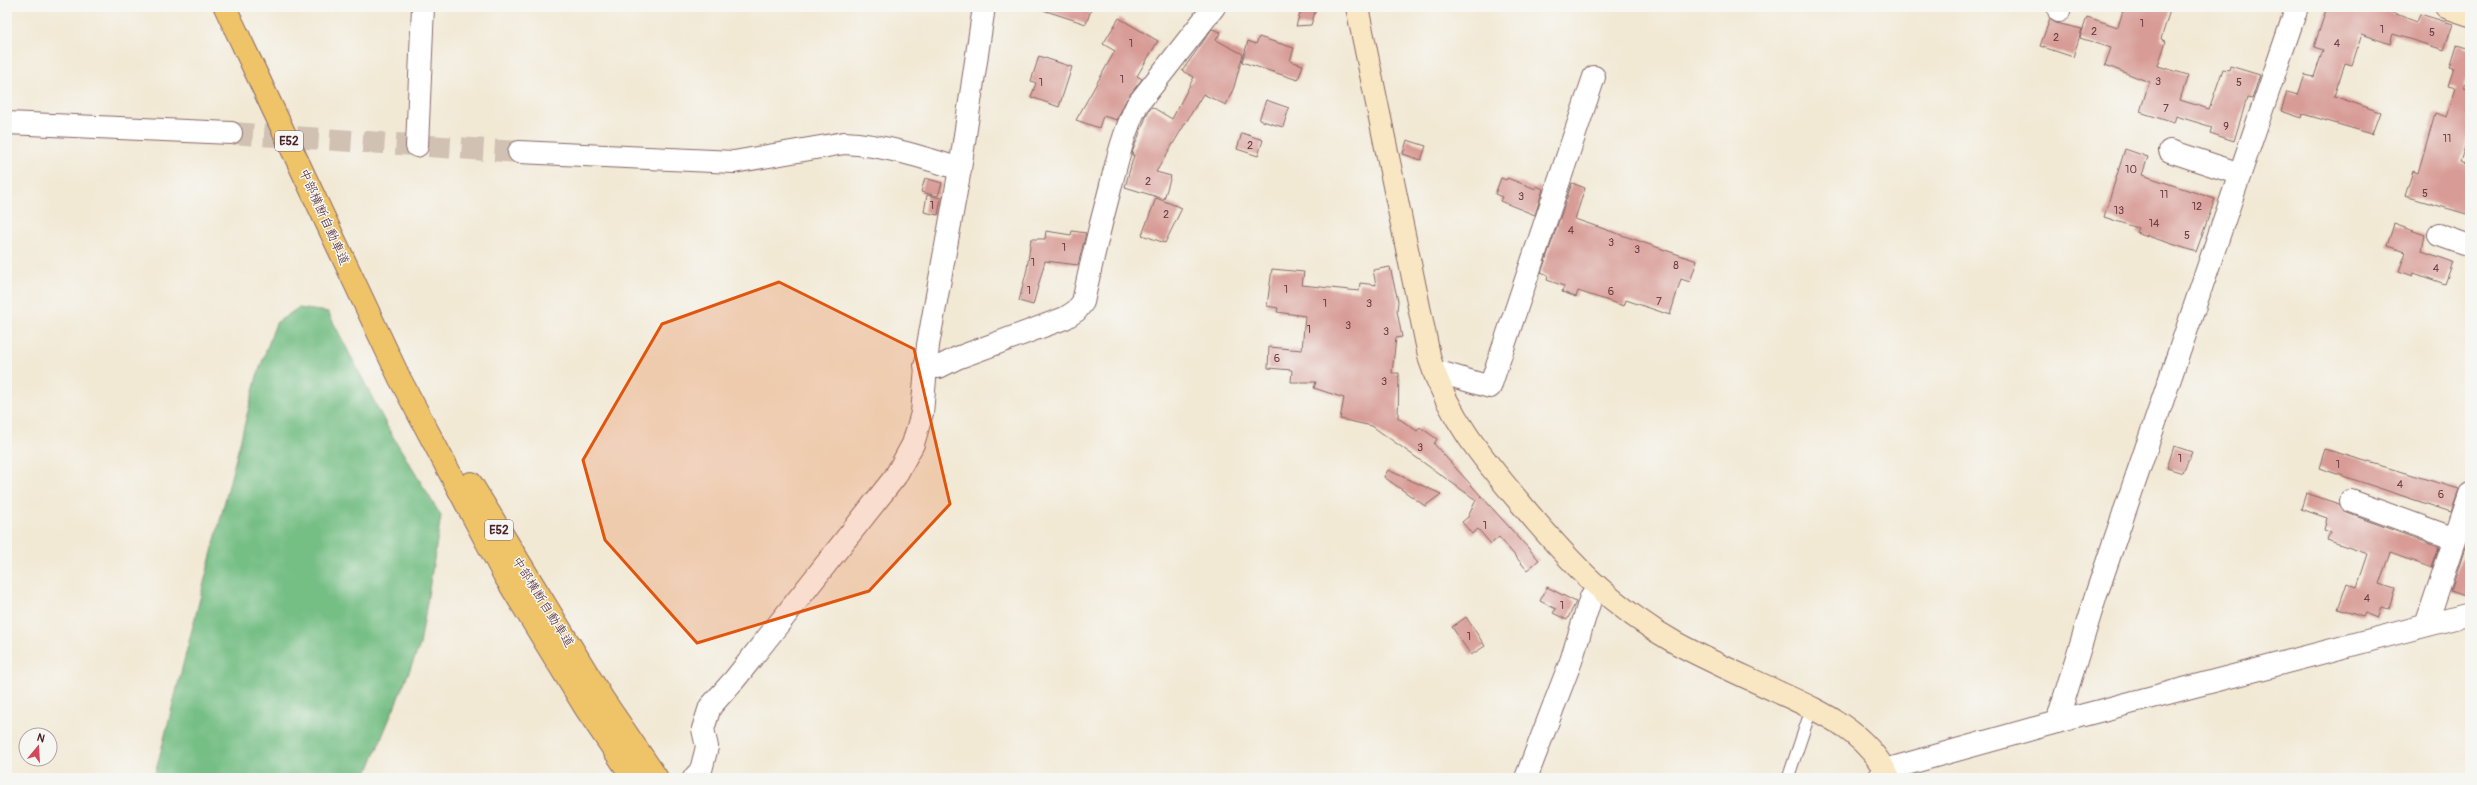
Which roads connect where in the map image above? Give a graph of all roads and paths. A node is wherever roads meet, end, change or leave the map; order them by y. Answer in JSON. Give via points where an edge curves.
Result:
{"nodes":[{"id":1,"x":225,"y":7,"type":"edge"},
{"id":2,"x":423,"y":7,"type":"edge"},
{"id":3,"x":984,"y":7,"type":"edge"},
{"id":4,"x":1214,"y":7,"type":"edge"},
{"id":5,"x":1357,"y":7,"type":"edge"},
{"id":6,"x":2297,"y":7,"type":"edge"},
{"id":7,"x":2446,"y":7,"type":"edge"},
{"id":8,"x":2470,"y":15,"type":"edge"},
{"id":9,"x":1594,"y":77,"type":"dead end"},
{"id":10,"x":7,"y":123,"type":"edge"},
{"id":11,"x":231,"y":134,"type":"tunnel mouth"},
{"id":12,"x":417,"y":146,"type":"dead end"},
{"id":13,"x":2170,"y":151,"type":"dead end"},
{"id":14,"x":519,"y":152,"type":"tunnel mouth"},
{"id":15,"x":960,"y":169,"type":"junction"},
{"id":16,"x":2240,"y":174,"type":"junction"},
{"id":17,"x":2439,"y":235,"type":"dead end"},
{"id":18,"x":2470,"y":246,"type":"edge"},
{"id":19,"x":351,"y":276,"type":"junction"},
{"id":20,"x":925,"y":366,"type":"junction"},
{"id":21,"x":1435,"y":374,"type":"junction"},
{"id":22,"x":2470,"y":494,"type":"edge"},
{"id":23,"x":2351,"y":501,"type":"dead end"},
{"id":24,"x":2455,"y":539,"type":"junction"},
{"id":25,"x":1597,"y":588,"type":"junction"},
{"id":26,"x":2470,"y":614,"type":"edge"},
{"id":27,"x":2426,"y":625,"type":"junction"},
{"id":28,"x":1812,"y":707,"type":"junction"},
{"id":29,"x":2057,"y":722,"type":"junction"},
{"id":30,"x":1884,"y":775,"type":"edge"},
{"id":31,"x":633,"y":778,"type":"edge"},
{"id":32,"x":657,"y":778,"type":"edge"},
{"id":33,"x":694,"y":778,"type":"edge"},
{"id":34,"x":1526,"y":778,"type":"edge"},
{"id":35,"x":1788,"y":778,"type":"edge"}],
"edges":[{"from":1,"to":19,"type":"highway","name":"中部横断自動車道","number":"E52"},
{"from":2,"to":12,"type":"street"},
{"from":3,"to":15,"type":"street"},
{"from":4,"to":20,"type":"street","via":[[1137,105],[1125,133],[1083,302],[1076,311],[1065,318],[939,367]]},
{"from":5,"to":21,"type":"main road","via":[[1421,319]]},
{"from":6,"to":16,"type":"street"},
{"from":7,"to":8,"type":"main road"},
{"from":9,"to":21,"type":"street","via":[[1490,387],[1446,374]]},
{"from":10,"to":11,"type":"street"},
{"from":13,"to":16,"type":"street"},
{"from":14,"to":15,"type":"street","via":[[734,162],[844,143],[899,150]]},
{"from":15,"to":20,"type":"street"},
{"from":16,"to":29,"type":"street","via":[[2096,595]]},
{"from":17,"to":18,"type":"street"},
{"from":19,"to":31,"type":"highway","name":"中部横断自動車道","number":"E52","via":[[400,379],[504,575],[586,709]]},
{"from":19,"to":32,"type":"highway","name":"中部横断自動車道","number":"E52","via":[[519,564],[603,699]]},
{"from":20,"to":33,"type":"street","via":[[922,413],[913,444],[895,477],[710,707],[703,729],[707,747],[701,770]]},
{"from":21,"to":25,"type":"main road","via":[[1457,421],[1487,465],[1566,557]]},
{"from":22,"to":24,"type":"street"},
{"from":23,"to":24,"type":"street"},
{"from":24,"to":27,"type":"street"},
{"from":25,"to":28,"type":"main road","via":[[1634,618],[1677,643]]},
{"from":25,"to":34,"type":"street","via":[[1591,597],[1571,661]]},
{"from":26,"to":27,"type":"street"},
{"from":27,"to":29,"type":"street"},
{"from":28,"to":30,"type":"main road","via":[[1846,726],[1865,743]]},
{"from":28,"to":35,"type":"lane"},
{"from":29,"to":30,"type":"street"}]}
